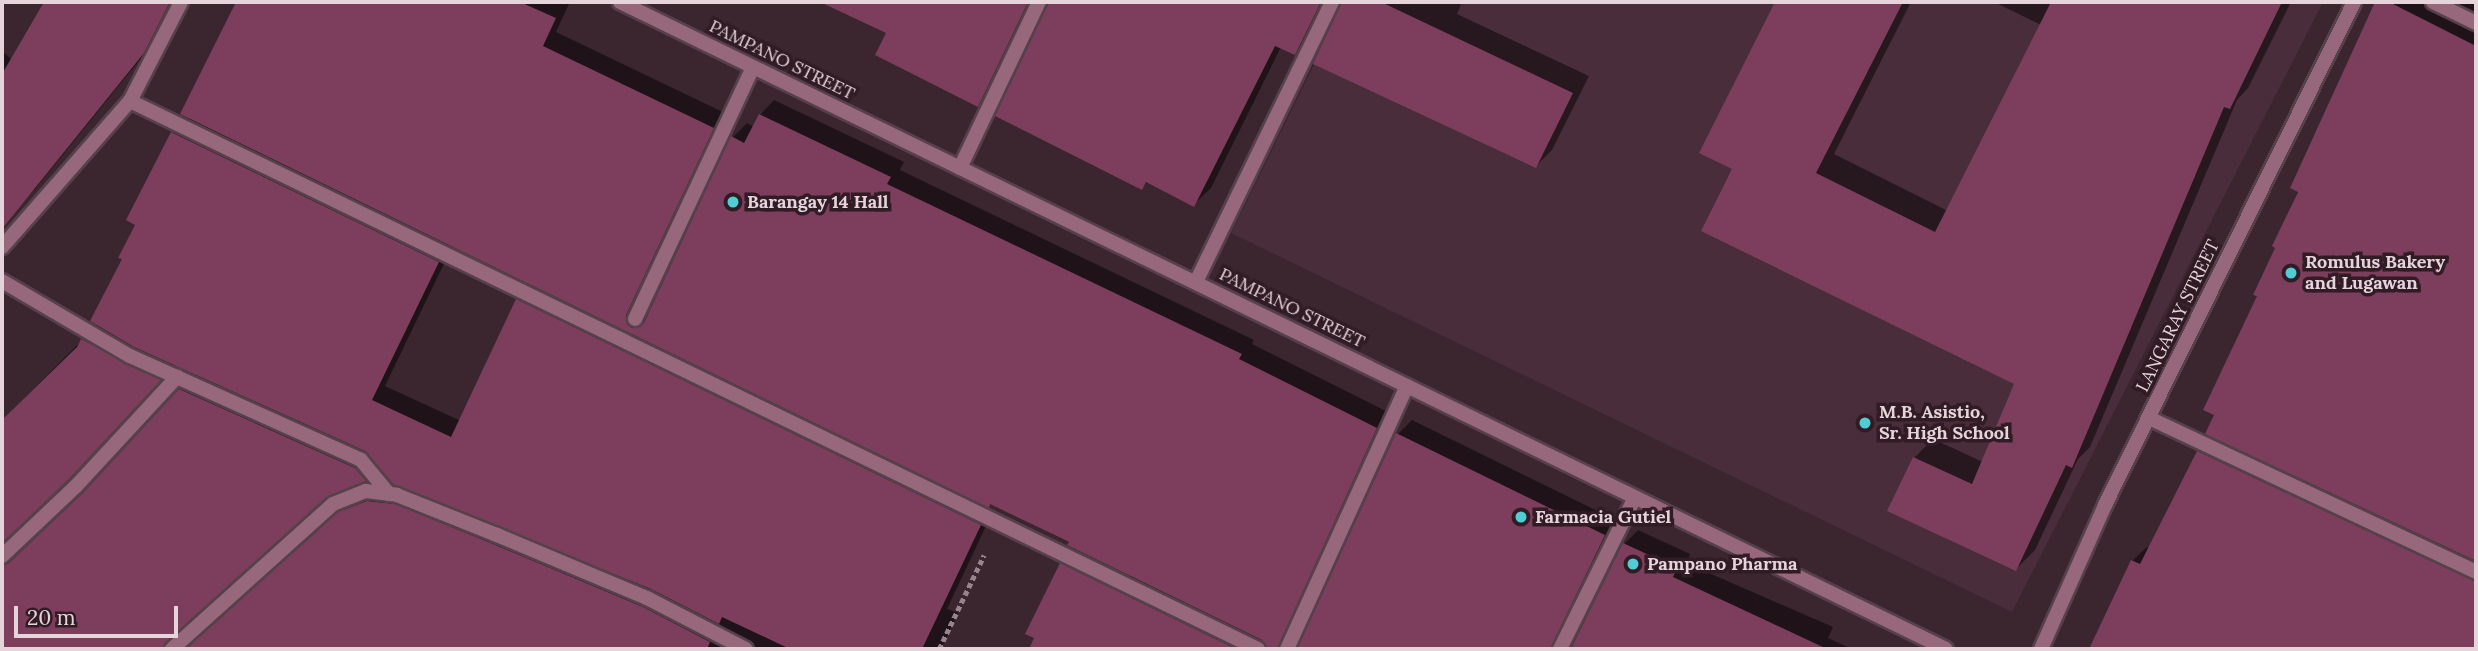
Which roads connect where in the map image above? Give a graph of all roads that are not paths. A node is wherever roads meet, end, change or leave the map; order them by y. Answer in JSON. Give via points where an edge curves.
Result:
{"nodes":[{"id":1,"x":181,"y":2,"type":"edge"},
{"id":2,"x":620,"y":2,"type":"edge"},
{"id":3,"x":1039,"y":2,"type":"edge"},
{"id":4,"x":1332,"y":2,"type":"edge"},
{"id":5,"x":2354,"y":2,"type":"edge"},
{"id":6,"x":2433,"y":2,"type":"edge"},
{"id":7,"x":2476,"y":23,"type":"edge"},
{"id":8,"x":753,"y":67,"type":"junction"},
{"id":9,"x":130,"y":102,"type":"junction"},
{"id":10,"x":960,"y":168,"type":"junction"},
{"id":11,"x":2,"y":247,"type":"edge"},
{"id":12,"x":2,"y":281,"type":"edge"},
{"id":13,"x":1195,"y":282,"type":"junction"},
{"id":14,"x":635,"y":319,"type":"dead end"},
{"id":15,"x":177,"y":377,"type":"junction"},
{"id":16,"x":1407,"y":386,"type":"junction"},
{"id":17,"x":2150,"y":418,"type":"junction"},
{"id":18,"x":389,"y":494,"type":"junction"},
{"id":19,"x":1635,"y":497,"type":"junction"},
{"id":20,"x":2,"y":556,"type":"edge"},
{"id":21,"x":2476,"y":572,"type":"edge"},
{"id":22,"x":172,"y":649,"type":"edge"},
{"id":23,"x":746,"y":649,"type":"edge"},
{"id":24,"x":1258,"y":649,"type":"edge"},
{"id":25,"x":1287,"y":649,"type":"edge"},
{"id":26,"x":1560,"y":649,"type":"edge"},
{"id":27,"x":1946,"y":649,"type":"edge"},
{"id":28,"x":2041,"y":649,"type":"edge"}],
"edges":[{"from":1,"to":9,"type":"street"},
{"from":2,"to":8,"type":"street","name":"PAMPANO STREET"},
{"from":3,"to":10,"type":"street"},
{"from":4,"to":13,"type":"street"},
{"from":5,"to":17,"type":"street","name":"LANGARAY STREET"},
{"from":6,"to":7,"type":"street"},
{"from":8,"to":10,"type":"street","name":"PAMPANO STREET"},
{"from":8,"to":14,"type":"street"},
{"from":9,"to":11,"type":"street"},
{"from":9,"to":24,"type":"street"},
{"from":10,"to":13,"type":"street","name":"PAMPANO STREET"},
{"from":12,"to":15,"type":"street","via":[[130,356]]},
{"from":13,"to":16,"type":"street","name":"PAMPANO STREET"},
{"from":15,"to":18,"type":"street","via":[[361,460]]},
{"from":15,"to":20,"type":"street","via":[[76,486]]},
{"from":16,"to":19,"type":"street","name":"PAMPANO STREET"},
{"from":16,"to":25,"type":"street"},
{"from":17,"to":21,"type":"street"},
{"from":17,"to":28,"type":"street","name":"LANGARAY STREET","via":[[2105,505]]},
{"from":18,"to":22,"type":"street","via":[[366,491],[333,504]]},
{"from":18,"to":23,"type":"street","via":[[647,598]]},
{"from":19,"to":26,"type":"street"},
{"from":19,"to":27,"type":"street","name":"PAMPANO STREET"}]}
